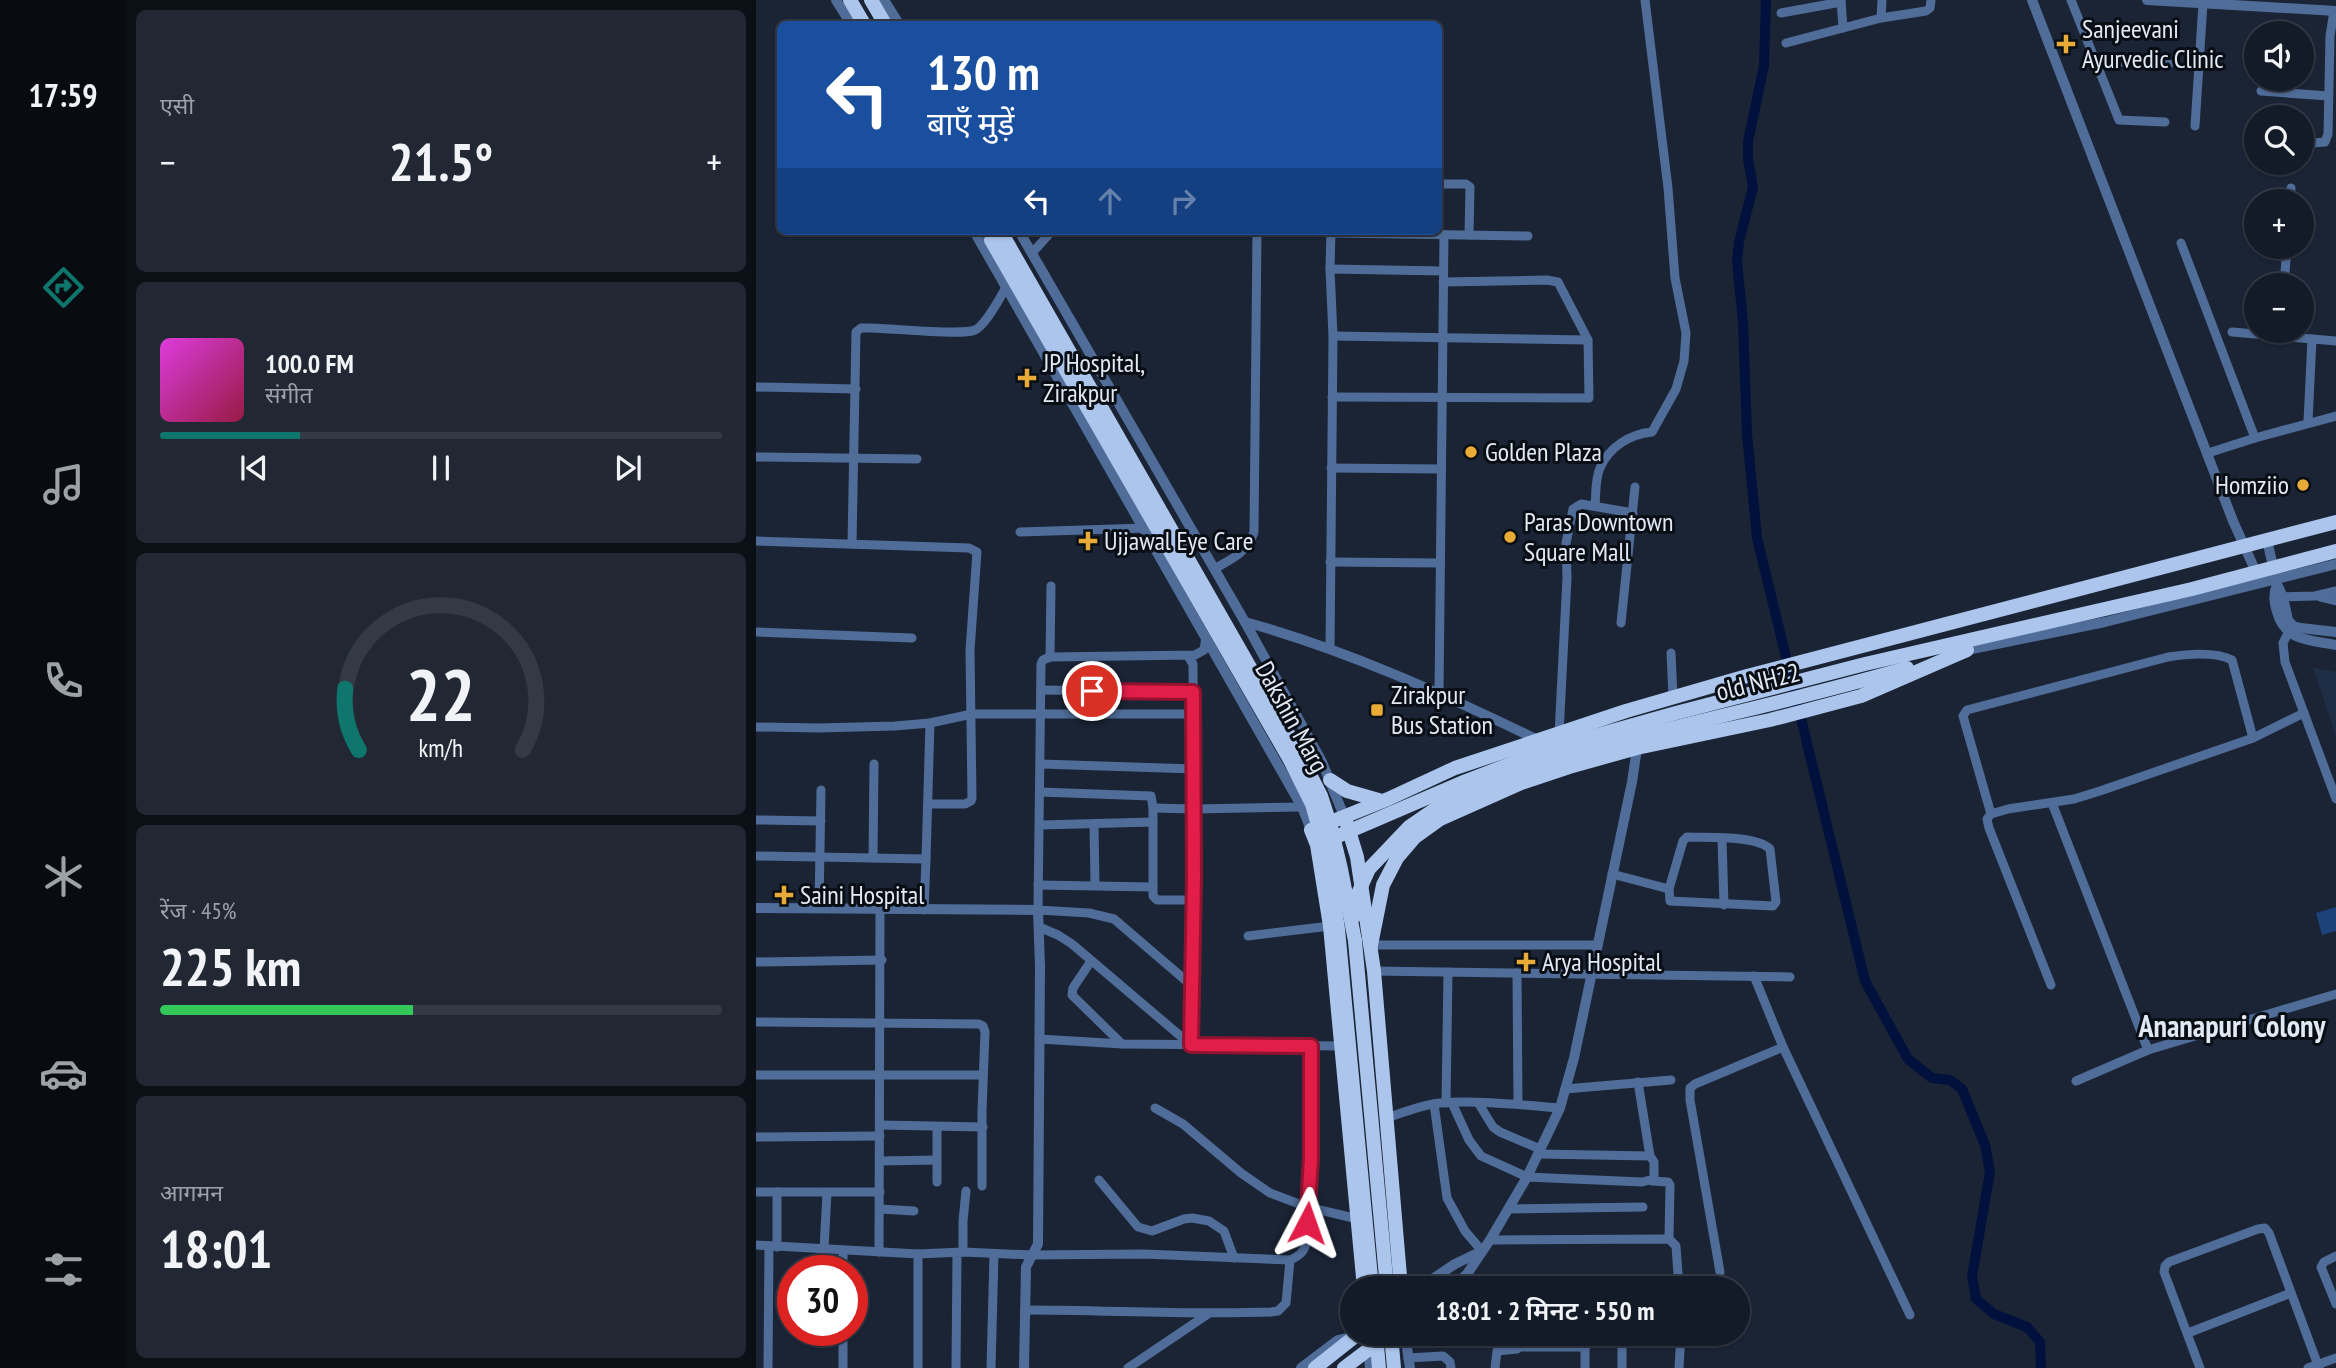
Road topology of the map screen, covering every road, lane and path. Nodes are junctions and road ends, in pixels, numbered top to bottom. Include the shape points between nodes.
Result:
1 (836, 0) edge
2 (850, 0) edge
3 (871, 0) edge
4 (884, 0) edge
5 (1645, 0) edge
6 (1882, 0) edge
7 (1931, 0) edge
8 (2032, 0) edge
9 (2071, 0) edge
10 (2147, 0) edge
11 (1841, 1) edge
12 (2196, 2) edge
13 (2244, 3) edge
14 (2330, 8) edge
15 (1781, 13) dead end
16 (1881, 18) junction
17 (849, 21) edge
18 (862, 21) edge
19 (883, 21) edge
20 (897, 21) edge
21 (1843, 28) junction
22 (1786, 43) dead end
23 (2095, 61) junction
24 (2169, 64) dead end
25 (2261, 91) dead end
26 (2328, 96) junction
27 (2165, 122) dead end
28 (2195, 126) dead end
29 (2314, 143) edge
30 (1442, 184) edge
31 (1444, 234) joint
32 (1469, 234) junction
33 (976, 235) edge
34 (995, 235) edge
35 (995, 235) edge
36 (1021, 235) edge
37 (1048, 235) edge
38 (1257, 235) edge
39 (1331, 235) edge
40 (1528, 236) dead end
41 (2181, 243) dead end
42 (1032, 253) junction
43 (1330, 268) junction
44 (1443, 271) junction
45 (1443, 282) junction
46 (1007, 286) junction
47 (2232, 332) dead end
48 (2244, 332) edge
49 (1333, 336) junction
50 (1443, 337) junction
51 (2314, 339) edge
52 (1588, 340) junction
53 (2336, 341) edge
54 (2312, 343) edge
55 (1092, 357) junction
56 (1060, 378) junction
57 (756, 387) edge
58 (856, 389) junction
59 (1332, 397) junction
60 (1442, 398) junction
61 (2336, 416) edge
62 (2308, 422) junction
63 (2255, 438) junction
64 (2208, 453) junction
65 (756, 457) edge
66 (854, 460) junction
67 (917, 460) dead end
68 (1331, 468) junction
69 (1441, 469) junction
70 (1635, 487) dead end
71 (1595, 506) junction
72 (1633, 513) junction
73 (2336, 522) edge
74 (1145, 528) junction
75 (1020, 532) dead end
76 (2267, 540) junction
77 (756, 541) edge
78 (852, 544) junction
79 (2244, 546) junction
80 (2336, 551) edge
81 (1331, 562) junction
82 (1440, 563) junction
83 (2336, 564) edge
84 (1214, 569) junction
85 (2256, 572) junction
86 (2275, 577) junction
87 (1051, 586) dead end
88 (2336, 591) edge
89 (2315, 596) junction
90 (2278, 597) junction
91 (2336, 601) edge
92 (1245, 622) junction
93 (1621, 623) dead end
94 (756, 632) edge
95 (2336, 632) edge
96 (2288, 633) junction
97 (1206, 635) junction
98 (912, 638) dead end
99 (1977, 638) junction
100 (2336, 645) edge
101 (1330, 649) junction
102 (1968, 650) junction
103 (1671, 653) dead end
104 (1188, 656) junction
105 (1050, 657) junction
106 (1041, 690) junction
107 (1855, 690) junction
108 (1193, 692) junction
109 (1439, 694) junction
110 (1674, 697) junction
111 (1768, 697) junction
112 (2304, 713) junction
113 (972, 714) junction
114 (1041, 714) junction
115 (1194, 714) junction
116 (929, 723) junction
117 (756, 727) edge
118 (1559, 734) junction
119 (2253, 738) junction
120 (1538, 740) junction
121 (1637, 748) junction
122 (874, 764) dead end
123 (1041, 764) junction
124 (1194, 769) junction
125 (1330, 780) junction
126 (821, 790) dead end
127 (1040, 792) junction
128 (2336, 799) edge
129 (1382, 801) junction
130 (2052, 803) junction
131 (928, 804) junction
132 (1302, 807) junction
133 (1153, 808) junction
134 (1194, 809) junction
135 (1991, 814) junction
136 (756, 820) edge
137 (821, 821) junction
138 (1153, 822) junction
139 (1347, 823) junction
140 (1094, 824) junction
141 (1040, 825) junction
142 (1311, 830) junction
143 (1722, 839) junction
144 (1317, 845) junction
145 (756, 856) edge
146 (819, 857) junction
147 (873, 858) junction
148 (926, 859) junction
149 (1612, 874) junction
150 (1038, 885) junction
151 (1096, 885) junction
152 (1153, 887) junction
153 (1669, 889) junction
154 (1194, 900) junction
155 (1724, 905) junction
156 (819, 907) junction
157 (756, 908) edge
158 (880, 908) junction
159 (924, 910) junction
160 (1038, 910) junction
161 (1330, 926) junction
162 (1039, 927) junction
163 (1248, 936) dead end
164 (1354, 941) junction
165 (1371, 945) junction
166 (1597, 945) junction
167 (881, 960) junction
168 (756, 961) edge
169 (1091, 961) junction
170 (1374, 971) junction
171 (1448, 972) junction
172 (1517, 973) junction
173 (1591, 974) junction
174 (1754, 976) junction
175 (1790, 977) dead end
176 (1191, 985) junction
177 (2051, 985) dead end
178 (2336, 994) edge
179 (756, 1022) edge
180 (879, 1024) junction
181 (1040, 1039) junction
182 (1122, 1044) junction
183 (1191, 1045) junction
184 (1311, 1046) junction
185 (1342, 1046) junction
186 (1783, 1047) junction
187 (2148, 1050) junction
188 (756, 1075) edge
189 (983, 1075) junction
190 (881, 1076) junction
191 (1671, 1080) dead end
192 (2076, 1081) dead end
193 (1638, 1082) junction
194 (1565, 1090) junction
195 (1449, 1103) junction
196 (1434, 1104) junction
197 (1479, 1104) junction
198 (1518, 1104) junction
199 (1155, 1108) dead end
200 (1560, 1108) junction
201 (1387, 1118) junction
202 (880, 1125) junction
203 (937, 1127) junction
204 (982, 1127) junction
205 (880, 1136) junction
206 (756, 1137) edge
207 (1539, 1152) junction
208 (1650, 1156) junction
209 (937, 1160) junction
210 (880, 1161) junction
211 (1527, 1177) junction
212 (1099, 1180) dead end
213 (1651, 1181) junction
214 (937, 1182) dead end
215 (982, 1186) dead end
216 (966, 1191) dead end
217 (756, 1192) edge
218 (778, 1192) junction
219 (880, 1192) junction
220 (827, 1193) junction
221 (1307, 1207) junction
222 (1643, 1207) dead end
223 (880, 1209) junction
224 (1508, 1209) junction
225 (914, 1211) dead end
226 (1357, 1219) junction
227 (1669, 1239) junction
228 (1490, 1240) junction
229 (756, 1245) edge
230 (773, 1246) junction
231 (824, 1249) junction
232 (843, 1250) junction
233 (1482, 1251) junction
234 (879, 1252) junction
235 (960, 1252) junction
236 (918, 1254) junction
237 (994, 1254) junction
238 (843, 1255) edge
239 (1032, 1255) junction
240 (2336, 1256) edge
241 (1234, 1258) junction
242 (1290, 1260) junction
243 (1720, 1272) dead end
244 (1363, 1276) edge
245 (1371, 1276) edge
246 (1386, 1276) edge
247 (1400, 1276) edge
248 (1437, 1276) edge
249 (1465, 1276) edge
250 (1678, 1276) edge
251 (2291, 1293) junction
252 (2336, 1304) edge
253 (1025, 1310) junction
254 (1209, 1313) junction
255 (1910, 1315) dead end
256 (2188, 1333) junction
257 (1340, 1339) edge
258 (843, 1346) edge
259 (1344, 1346) edge
260 (1366, 1346) edge
261 (1372, 1346) edge
262 (1377, 1346) edge
263 (1391, 1346) edge
264 (1622, 1346) edge
265 (1680, 1346) edge
266 (1518, 1347) joint
267 (1586, 1347) joint
268 (1368, 1349) junction
269 (2336, 1358) edge
270 (756, 1362) edge
271 (1409, 1363) edge
272 (768, 1365) edge
273 (1345, 1367) edge
274 (2315, 1367) edge
275 (843, 1368) edge
276 (918, 1368) edge
277 (956, 1368) edge
278 (991, 1368) edge
279 (1024, 1368) edge
280 (1128, 1368) edge
281 (1301, 1368) edge
282 (1315, 1368) edge
283 (1370, 1368) edge
284 (1380, 1368) edge
285 (1394, 1368) edge
286 (1451, 1368) edge
287 (1495, 1368) edge
288 (1585, 1368) edge
289 (1622, 1368) edge
290 (1679, 1368) edge
291 (2200, 1368) edge

1 - 17 street
2 - 18 highway
3 - 19 highway
4 - 20 street
5 - 71 street via 1675,278 1686,333 1684,360 1676,389 1652,432 1631,435 1599,469
6 - 16 street
7 - 16 street via 1926,11
8 - 64 street
9 - 23 street
10 - 12 street
11 - 15 street
11 - 21 street
12 - 13 street
12 - 28 street
13 - 14 street
14 - 26 street
16 - 21 street
21 - 22 street
23 - 24 street
23 - 27 street via 2119,120
25 - 26 street
26 - 29 street via 2328,134 2325,142
30 - 32 street via 1470,187
31 - 32 street
31 - 44 street
32 - 40 street
33 - 46 street, Dakshin Marg
34 - 164 highway, Dakshin Marg, bridge via 1321,796
35 - 245 highway, Dakshin Marg, bridge via 1312,804 1326,853 1338,929
36 - 42 street, Dakshin Marg
37 - 42 street
38 - 84 street via 1254,532 1243,552
39 - 43 street
41 - 63 street
42 - 55 street, Dakshin Marg
43 - 44 street
43 - 49 street
44 - 45 street
45 - 50 street
45 - 52 street via 1558,282
46 - 56 street, Dakshin Marg
46 - 58 street via 974,330 861,328 856,332
47 - 48 street
49 - 50 street
49 - 59 street
50 - 52 street
50 - 60 street
51 - 53 street
52 - 60 street via 1589,398
54 - 62 street
55 - 56 street
55 - 84 street, Dakshin Marg
56 - 74 street, Dakshin Marg
57 - 58 street
58 - 66 street
59 - 60 street
59 - 68 street
60 - 69 street
61 - 62 street
62 - 63 street
63 - 64 street
64 - 79 street
65 - 66 street
66 - 67 street
66 - 78 street
68 - 69 street
68 - 81 street
69 - 82 street
70 - 72 street
71 - 72 street
71 - 118 street via 1581,504 1573,509 1566,542
72 - 93 street
73 - 76 highway
74 - 75 street
74 - 97 street, Dakshin Marg
76 - 79 highway
76 - 86 street
77 - 78 street
78 - 113 street via 977,552 970,650
79 - 85 street
79 - 110 highway
80 - 86 highway
81 - 82 street
81 - 101 street
82 - 109 street
83 - 86 street
84 - 92 street, Dakshin Marg
85 - 86 highway
85 - 99 highway
86 - 90 street
86 - 102 street via 2105,622
87 - 105 street
88 - 89 street
89 - 90 street
89 - 91 street
90 - 95 street via 2294,626
90 - 96 street via 2280,622
92 - 101 street
92 - 125 street, Dakshin Marg
94 - 98 street
96 - 100 street
96 - 112 street via 2283,653
97 - 104 street via 1205,650
97 - 132 street, Dakshin Marg
99 - 102 highway
99 - 111 highway via 1849,668
101 - 109 street
102 - 107 highway
103 - 110 street
104 - 105 street
104 - 108 street via 1193,664
105 - 106 street via 1041,662
106 - 108 street
106 - 114 street
107 - 111 highway, old NH22
107 - 121 highway via 1770,720
108 - 115 street
109 - 120 street
110 - 118 highway
111 - 139 highway via 1555,747
111 - 164 highway, old NH22, bridge via 1544,764 1441,805 1409,827 1369,869 1356,898
112 - 119 street
112 - 128 street
113 - 114 street
113 - 116 street
113 - 131 street via 971,801
114 - 115 street
114 - 123 street
115 - 124 street
116 - 117 street
116 - 131 street
118 - 120 highway
119 - 130 street
119 - 135 street via 2232,660 2222,656 2168,657 1967,710 1963,716
120 - 129 highway via 1455,768
121 - 149 street
121 - 165 highway via 1521,783 1423,831 1397,858 1383,885
122 - 147 street
123 - 124 street
123 - 127 street
124 - 134 street
125 - 129 highway via 1347,791
125 - 139 street, Dakshin Marg
126 - 137 street
127 - 133 street via 1147,795
127 - 141 street
129 - 139 highway
130 - 135 street
130 - 187 street
131 - 148 street
132 - 134 street
132 - 142 street, Dakshin Marg
133 - 134 street
133 - 138 street
134 - 154 street
135 - 177 street via 1989,828
136 - 137 street
137 - 146 street
138 - 140 street
138 - 152 street
139 - 142 highway
139 - 144 highway
139 - 165 highway, Dakshin Marg
140 - 141 street
140 - 151 street
141 - 150 street
142 - 144 highway
143 - 153 street via 1683,841
143 - 155 street
143 - 155 street via 1748,840 1770,849 1776,902 1764,907
144 - 161 highway
145 - 146 street
146 - 147 street
146 - 156 street
147 - 148 street
148 - 159 street
149 - 153 street
149 - 166 street
150 - 151 street
150 - 160 street
151 - 152 street
152 - 154 street via 1157,900
153 - 155 street via 1670,901
154 - 176 street
156 - 157 street
156 - 158 street
158 - 159 street
158 - 167 street
159 - 160 street
160 - 162 street
160 - 176 street via 1114,919
161 - 163 street
161 - 185 highway
162 - 169 street via 1066,940
162 - 181 street
164 - 246 highway
165 - 166 street
165 - 170 highway, Dakshin Marg
166 - 173 street
167 - 168 street
167 - 180 street
169 - 182 street via 1072,995
169 - 183 street
170 - 171 street
170 - 201 highway, Dakshin Marg
171 - 172 street
171 - 195 street
172 - 173 street
172 - 198 street
173 - 174 street
173 - 194 street
174 - 175 street
174 - 186 street
176 - 183 street
178 - 187 street
179 - 180 street
180 - 189 street via 979,1024 985,1032
180 - 190 street
181 - 182 street
181 - 239 street via 1038,1244
182 - 183 street
183 - 184 street
184 - 185 street
184 - 221 street
185 - 226 highway
186 - 243 street via 1690,1088
186 - 255 street
187 - 192 street
188 - 190 street
189 - 190 street
189 - 204 street
190 - 202 street
191 - 193 street
193 - 194 street
193 - 208 street
194 - 200 street
195 - 196 street
195 - 197 street
195 - 211 street via 1481,1156
196 - 201 street
196 - 233 street via 1447,1198
197 - 198 street
197 - 207 street via 1493,1127
198 - 200 street
199 - 221 street via 1183,1124 1261,1188
200 - 207 street
201 - 247 highway, Dakshin Marg
202 - 203 street
202 - 205 street
203 - 204 street
203 - 209 street
204 - 215 street
205 - 206 street
205 - 210 street
207 - 208 street
207 - 211 street
208 - 213 street via 1654,1162
209 - 210 street
209 - 214 street
210 - 219 street
211 - 213 street
211 - 224 street
212 - 241 street via 1138,1227 1152,1231 1184,1219 1209,1221 1224,1231
213 - 227 street via 1670,1185
216 - 235 street
217 - 218 street
218 - 220 street
218 - 230 street
219 - 220 street
219 - 223 street
220 - 231 street
221 - 226 street
221 - 242 street via 1306,1248
222 - 224 street
223 - 225 street
223 - 234 street
224 - 228 street
226 - 244 highway
227 - 228 street
227 - 250 street via 1676,1246
228 - 233 street
229 - 230 street
230 - 231 street
230 - 272 street
231 - 232 street
232 - 234 street
232 - 238 street
233 - 248 street
233 - 249 street
234 - 236 street
235 - 236 street
235 - 237 street
235 - 277 street
236 - 276 street
237 - 239 street
237 - 278 street
239 - 241 street
239 - 253 street via 1026,1268
240 - 252 street via 2321,1267
241 - 242 street
242 - 254 street via 1286,1303 1278,1311
251 - 256 street
251 - 256 street via 2265,1228 2169,1262 2164,1272
251 - 274 street
253 - 254 street
253 - 279 street
254 - 280 street
256 - 291 street
257 - 281 street
258 - 275 street
259 - 282 highway
260 - 268 highway
261 - 268 highway
262 - 284 highway, bridge
263 - 285 highway
264 - 289 street
265 - 290 street
266 - 267 street
266 - 287 street via 1497,1351
267 - 288 street
268 - 273 highway
268 - 283 street
269 - 274 street
270 - 272 street
271 - 286 street via 1443,1356

